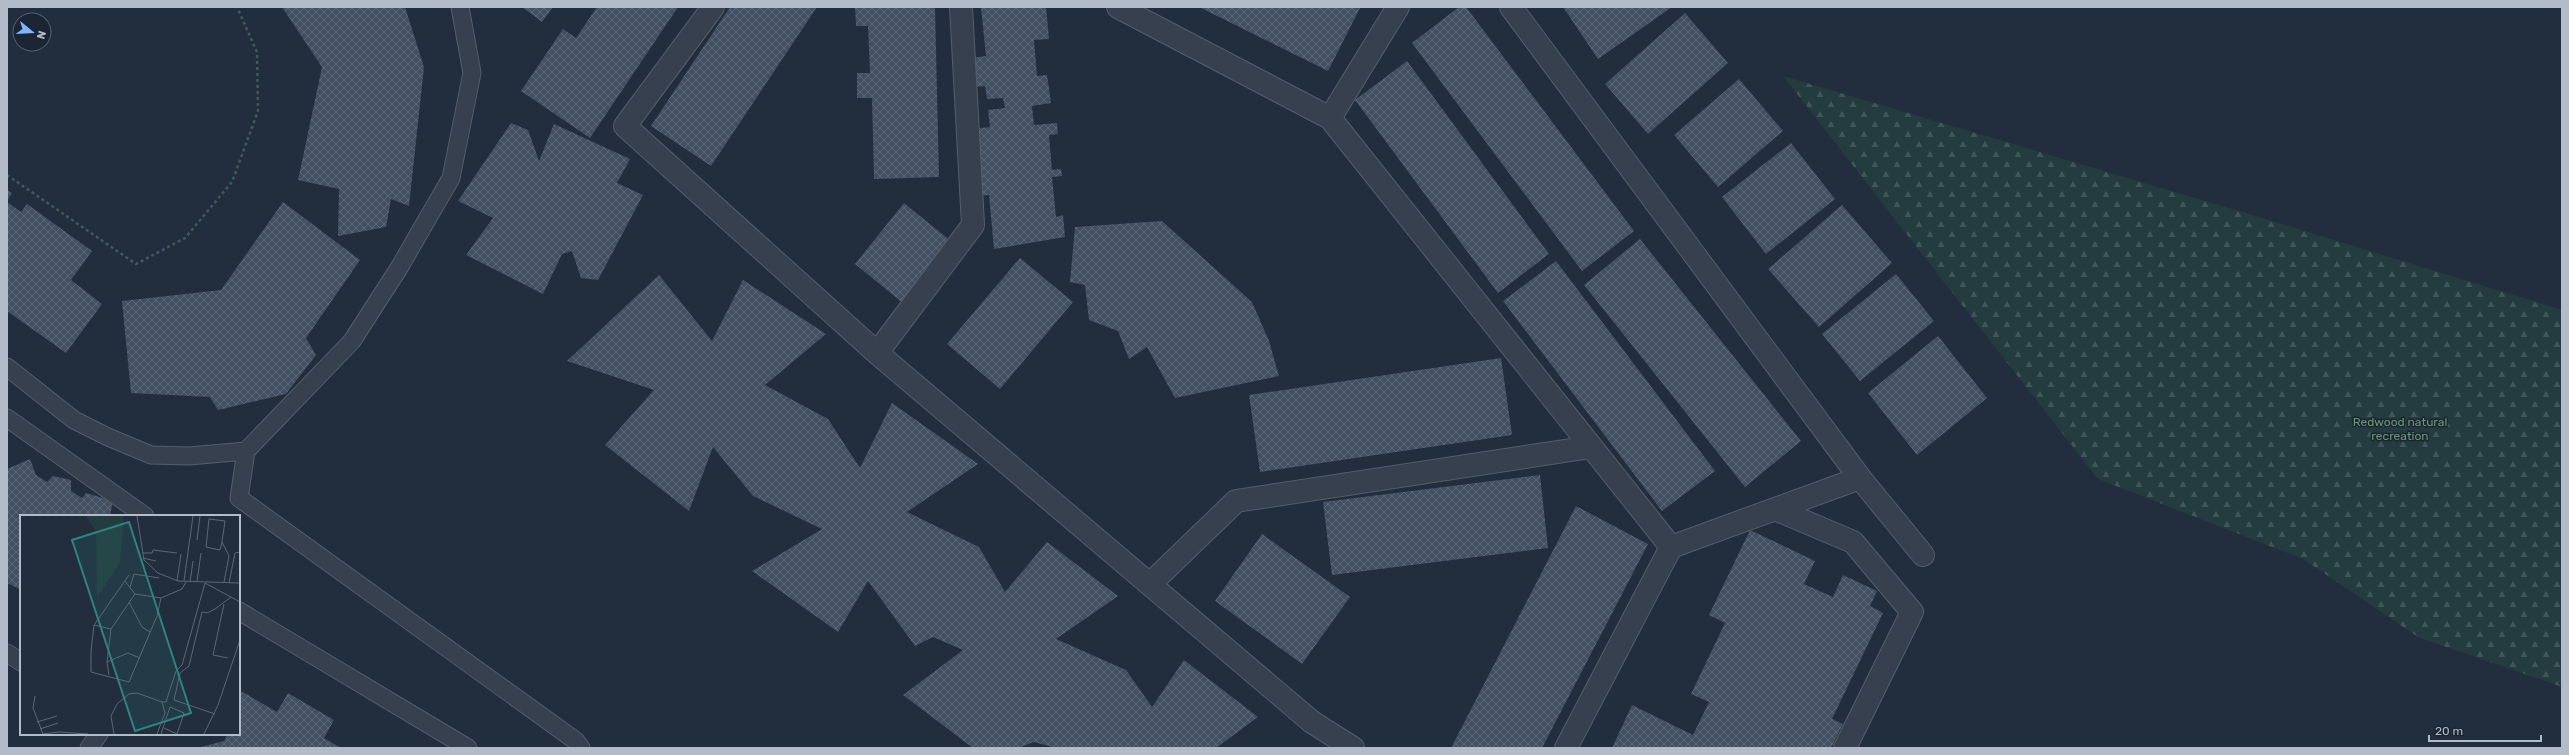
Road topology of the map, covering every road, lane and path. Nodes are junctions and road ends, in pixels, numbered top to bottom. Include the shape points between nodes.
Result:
1 (237, 7) edge
2 (460, 7) edge
3 (712, 7) edge
4 (961, 7) edge
5 (1118, 7) edge
6 (1398, 7) edge
7 (1511, 7) edge
8 (1330, 118) junction
9 (7, 175) edge
10 (877, 353) junction
11 (7, 367) edge
12 (7, 418) edge
13 (1591, 447) junction
14 (246, 451) junction
15 (1860, 478) junction
16 (1775, 509) junction
17 (144, 515) edge
18 (1671, 547) junction
19 (1923, 555) dead end
20 (1150, 584) junction
21 (240, 612) edge
22 (7, 653) edge
23 (20, 661) edge
24 (98, 735) edge
25 (89, 748) edge
26 (468, 748) edge
27 (581, 748) edge
28 (1353, 748) edge
29 (1566, 748) edge
30 (1845, 748) edge

1 - 9 path via 257,52 258,111 232,182 185,238 136,264
2 - 14 lane via 472,73 451,178 399,268 352,341
3 - 10 street via 625,126
4 - 10 street via 973,225
5 - 8 street
6 - 8 street
7 - 15 street
8 - 13 street
10 - 20 street
11 - 14 lane via 74,420 108,438 151,455 189,456
12 - 17 lane
13 - 18 street
13 - 20 street via 1236,500
14 - 27 lane via 239,498
15 - 16 street
15 - 19 street
16 - 18 street
16 - 30 street via 1853,542 1912,612
18 - 29 street
20 - 28 street via 1312,722
21 - 26 lane
22 - 23 lane
24 - 25 lane

